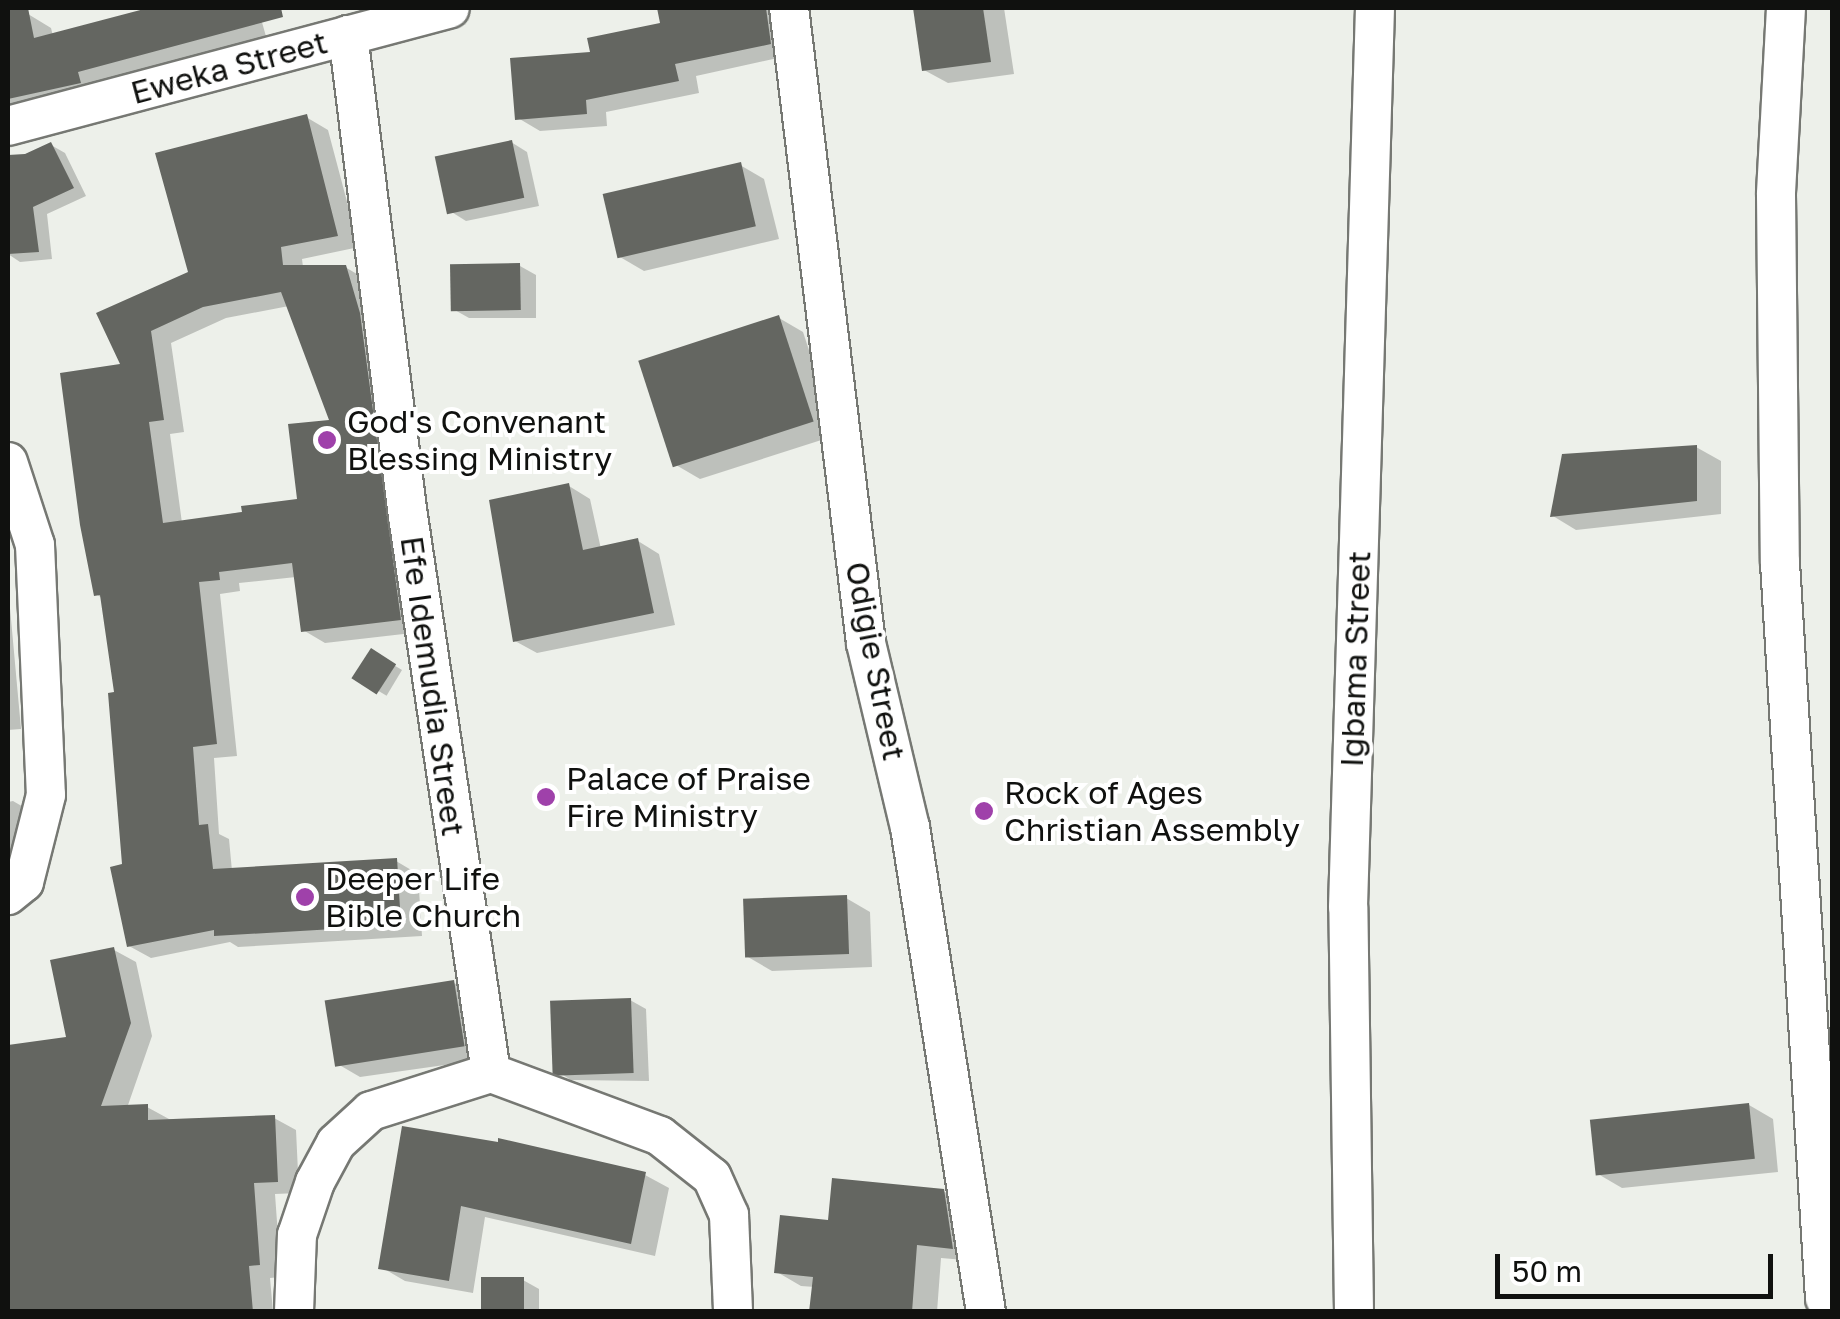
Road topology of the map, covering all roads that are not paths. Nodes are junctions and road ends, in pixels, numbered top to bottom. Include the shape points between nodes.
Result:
1 (450, 8) edge
2 (789, 8) edge
3 (1375, 8) edge
4 (1786, 8) edge
5 (405, 14) edge
6 (348, 36) junction
7 (8, 126) edge
8 (8, 462) edge
9 (8, 895) edge
10 (491, 1073) junction
11 (1822, 1302) edge
12 (294, 1312) edge
13 (732, 1312) edge
14 (986, 1312) edge
15 (1354, 1312) edge

1 - 5 street, Eweka Street
2 - 14 street, Odigie Street via 866,643 910,827
3 - 15 street, Igbama Street via 1348,908
4 - 11 street via 1776,195 1780,564
5 - 6 street, Eweka Street
6 - 7 street, Eweka Street
6 - 10 street, Efe Idemudia Street via 408,516
8 - 9 street via 35,545 46,795 24,882
10 - 12 street via 371,1111 336,1143 296,1235
10 - 13 street via 660,1136 712,1177 729,1215

